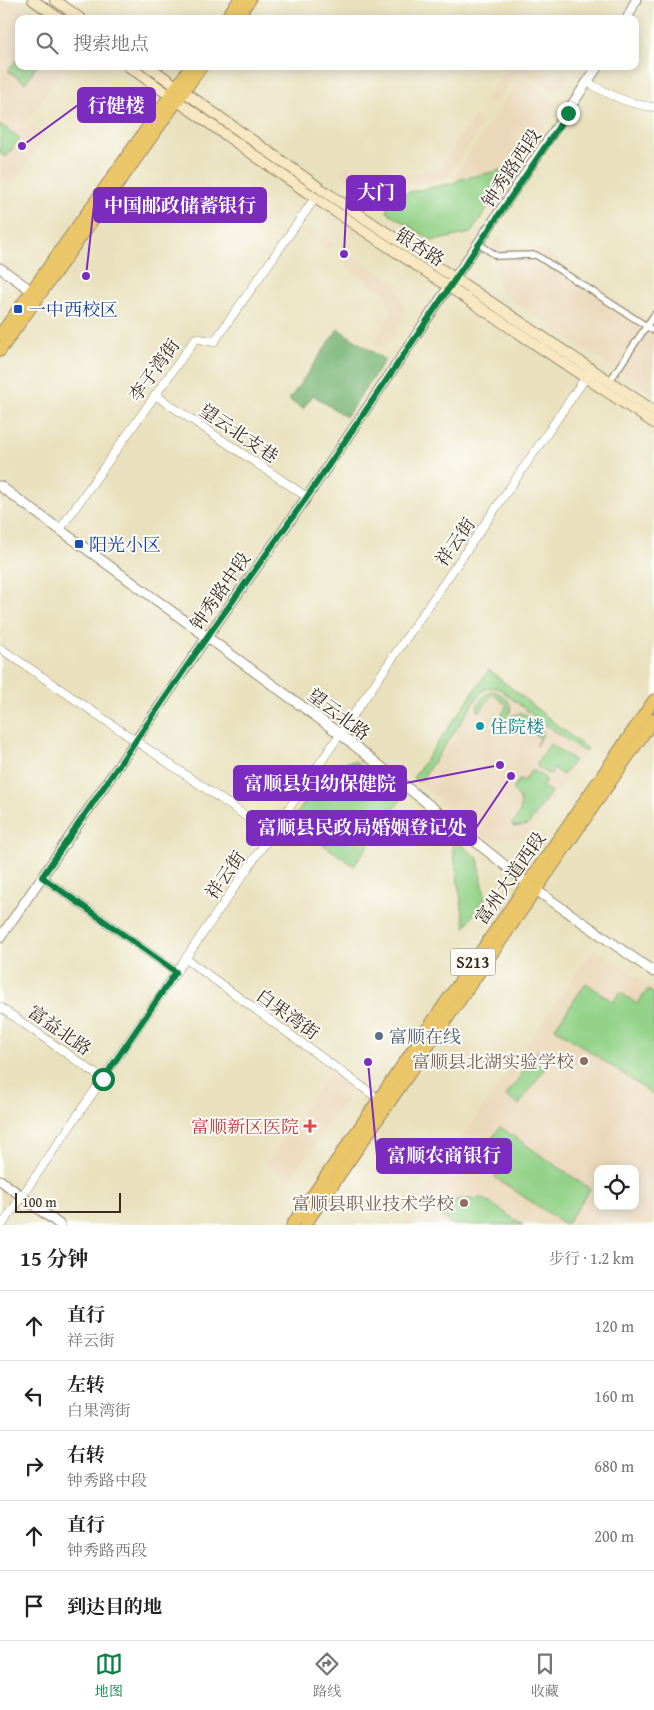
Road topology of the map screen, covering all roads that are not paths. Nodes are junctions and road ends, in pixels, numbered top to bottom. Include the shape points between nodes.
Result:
1 (33, 0) edge
2 (55, 0) edge
3 (238, 0) edge
4 (250, 0) edge
5 (636, 0) edge
6 (54, 15) edge
7 (76, 15) edge
8 (228, 15) edge
9 (239, 15) edge
10 (629, 15) edge
11 (135, 70) edge
12 (152, 70) edge
13 (189, 70) edge
14 (198, 70) edge
15 (596, 70) edge
16 (589, 83) junction
17 (177, 94) junction
18 (654, 107) edge
19 (315, 198) junction
20 (479, 244) junction
21 (0, 268) edge
22 (453, 283) junction
23 (32, 291) junction
24 (654, 315) edge
25 (647, 326) junction
26 (654, 331) edge
27 (0, 335) edge
28 (0, 351) edge
29 (588, 374) junction
30 (610, 382) junction
31 (155, 395) junction
32 (654, 411) edge
33 (654, 423) edge
34 (0, 486) edge
35 (307, 497) junction
36 (60, 530) junction
37 (207, 637) junction
38 (0, 648) edge
39 (654, 700) edge
40 (654, 719) edge
41 (340, 734) junction
42 (136, 741) junction
43 (272, 834) junction
44 (42, 877) junction
45 (532, 887) junction
46 (0, 938) edge
47 (186, 959) junction
48 (176, 972) junction
49 (654, 972) edge
50 (0, 1007) edge
51 (103, 1079) junction
52 (372, 1094) dead end
53 (0, 1180) edge
54 (22, 1196) junction
55 (2, 1225) edge
56 (60, 1225) edge
57 (292, 1225) edge
58 (305, 1225) edge

1 - 6 main road
2 - 7 main road
3 - 8 main road
4 - 9 main road
5 - 10 street
11 - 17 main road
12 - 17 main road
13 - 17 main road
14 - 17 main road
15 - 16 street, 钟秀路西段
16 - 18 street via 626,101
16 - 20 street, 钟秀路西段
17 - 19 main road, 银杏路
17 - 22 main road, 银杏路 via 321,189
17 - 23 main road
17 - 28 main road
19 - 22 main road, 银杏路
19 - 31 street, 李子湾街 via 214,342 196,338
20 - 22 street, 钟秀路西段
20 - 25 street via 497,256 536,255
21 - 23 street
22 - 29 main road, 银杏路
22 - 35 street, 钟秀路中段
23 - 27 main road
24 - 25 street
25 - 26 street
25 - 30 street
29 - 30 main road, 银杏路
29 - 33 main road, 银杏路
29 - 41 street, 祥云街
30 - 32 main road, 银杏路
31 - 35 street, 望云北支巷
31 - 36 street, 李子湾街
34 - 36 street, 望云北路
35 - 37 street, 钟秀路中段
36 - 37 street, 望云北路
37 - 41 street, 望云北路
37 - 42 street, 钟秀路中段
38 - 42 street
39 - 45 main road, 富州大道西段 / S213
40 - 45 main road, 富州大道西段 / S213
41 - 43 street, 祥云街
41 - 45 street, 望云北路
42 - 43 street
42 - 44 street, 钟秀路中段
43 - 47 street, 祥云街
44 - 46 street, 钟秀路中段
44 - 48 street
45 - 49 street, 望云北路
45 - 57 main road, 富州大道西段 / S213
45 - 58 main road, 富州大道西段 / S213
47 - 48 street, 祥云街
47 - 52 street, 白果湾街
48 - 51 street, 祥云街
50 - 51 street, 富益北路
51 - 54 street, 祥云街
53 - 54 street
54 - 55 street, 祥云街
54 - 56 street

